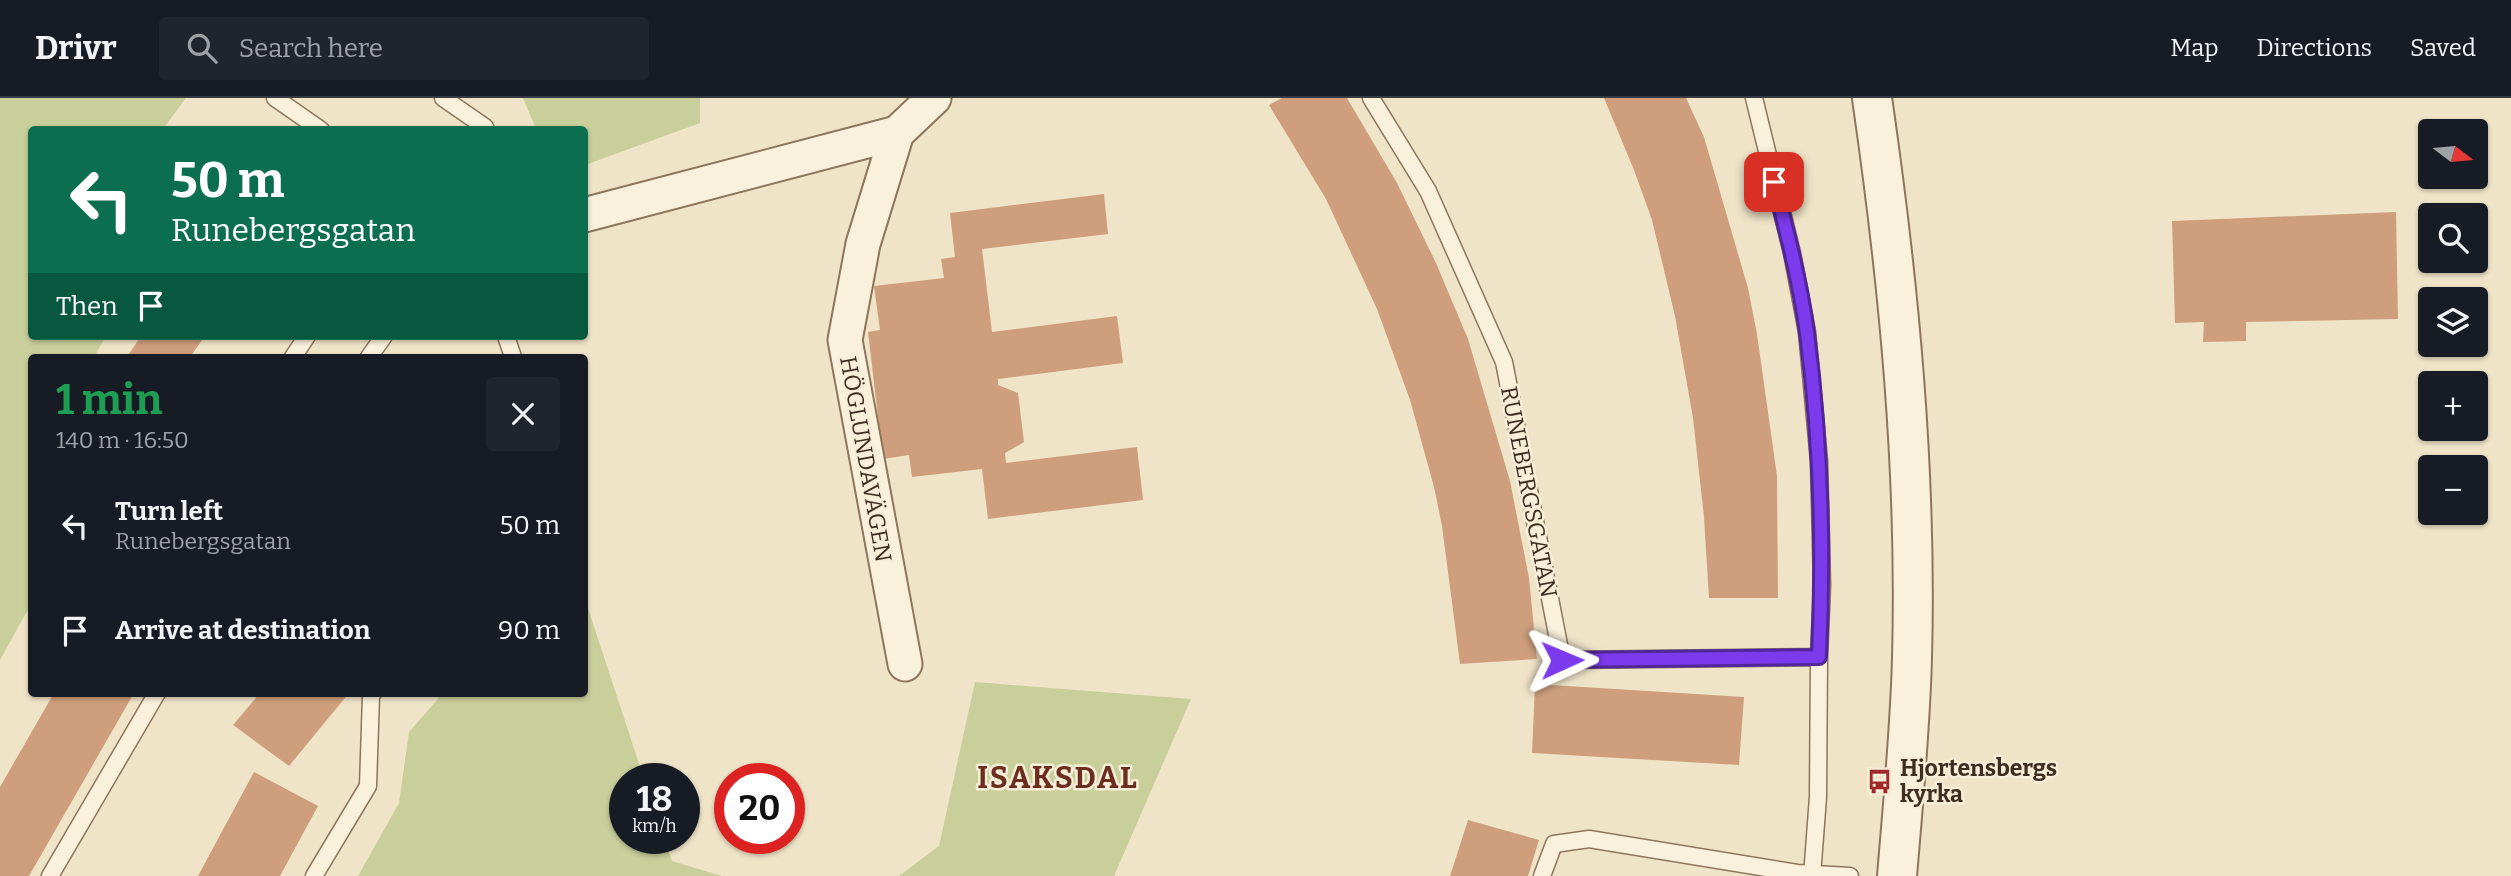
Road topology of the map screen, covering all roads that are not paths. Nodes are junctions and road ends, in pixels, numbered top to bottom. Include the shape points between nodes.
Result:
1 (275, 98) edge
2 (443, 98) edge
3 (934, 98) edge
4 (1371, 98) edge
5 (1754, 98) edge
6 (1872, 98) edge
7 (315, 126) edge
8 (484, 126) edge
9 (897, 134) junction
10 (588, 214) edge
11 (1819, 657) junction
12 (905, 664) dead end
13 (155, 697) edge
14 (371, 697) edge
15 (1812, 875) edge
16 (50, 876) edge
17 (314, 876) edge
18 (1542, 876) edge
19 (1850, 876) edge
20 (1897, 876) edge

1 - 7 lane
2 - 8 lane
3 - 9 street, HÖGLUNDAVÄGEN
4 - 11 lane, RUNEBERGSGATAN via 1428,191 1504,362 1562,660
5 - 11 lane via 1807,332 1819,461
6 - 20 street via 1899,302 1909,438 1912,659
9 - 10 street, HÖGLUNDAVÄGEN
9 - 12 street, HÖGLUNDAVÄGEN via 863,244 845,340
11 - 15 lane
13 - 16 lane
14 - 17 lane via 368,786
15 - 18 lane via 1589,839 1555,844
15 - 19 lane

